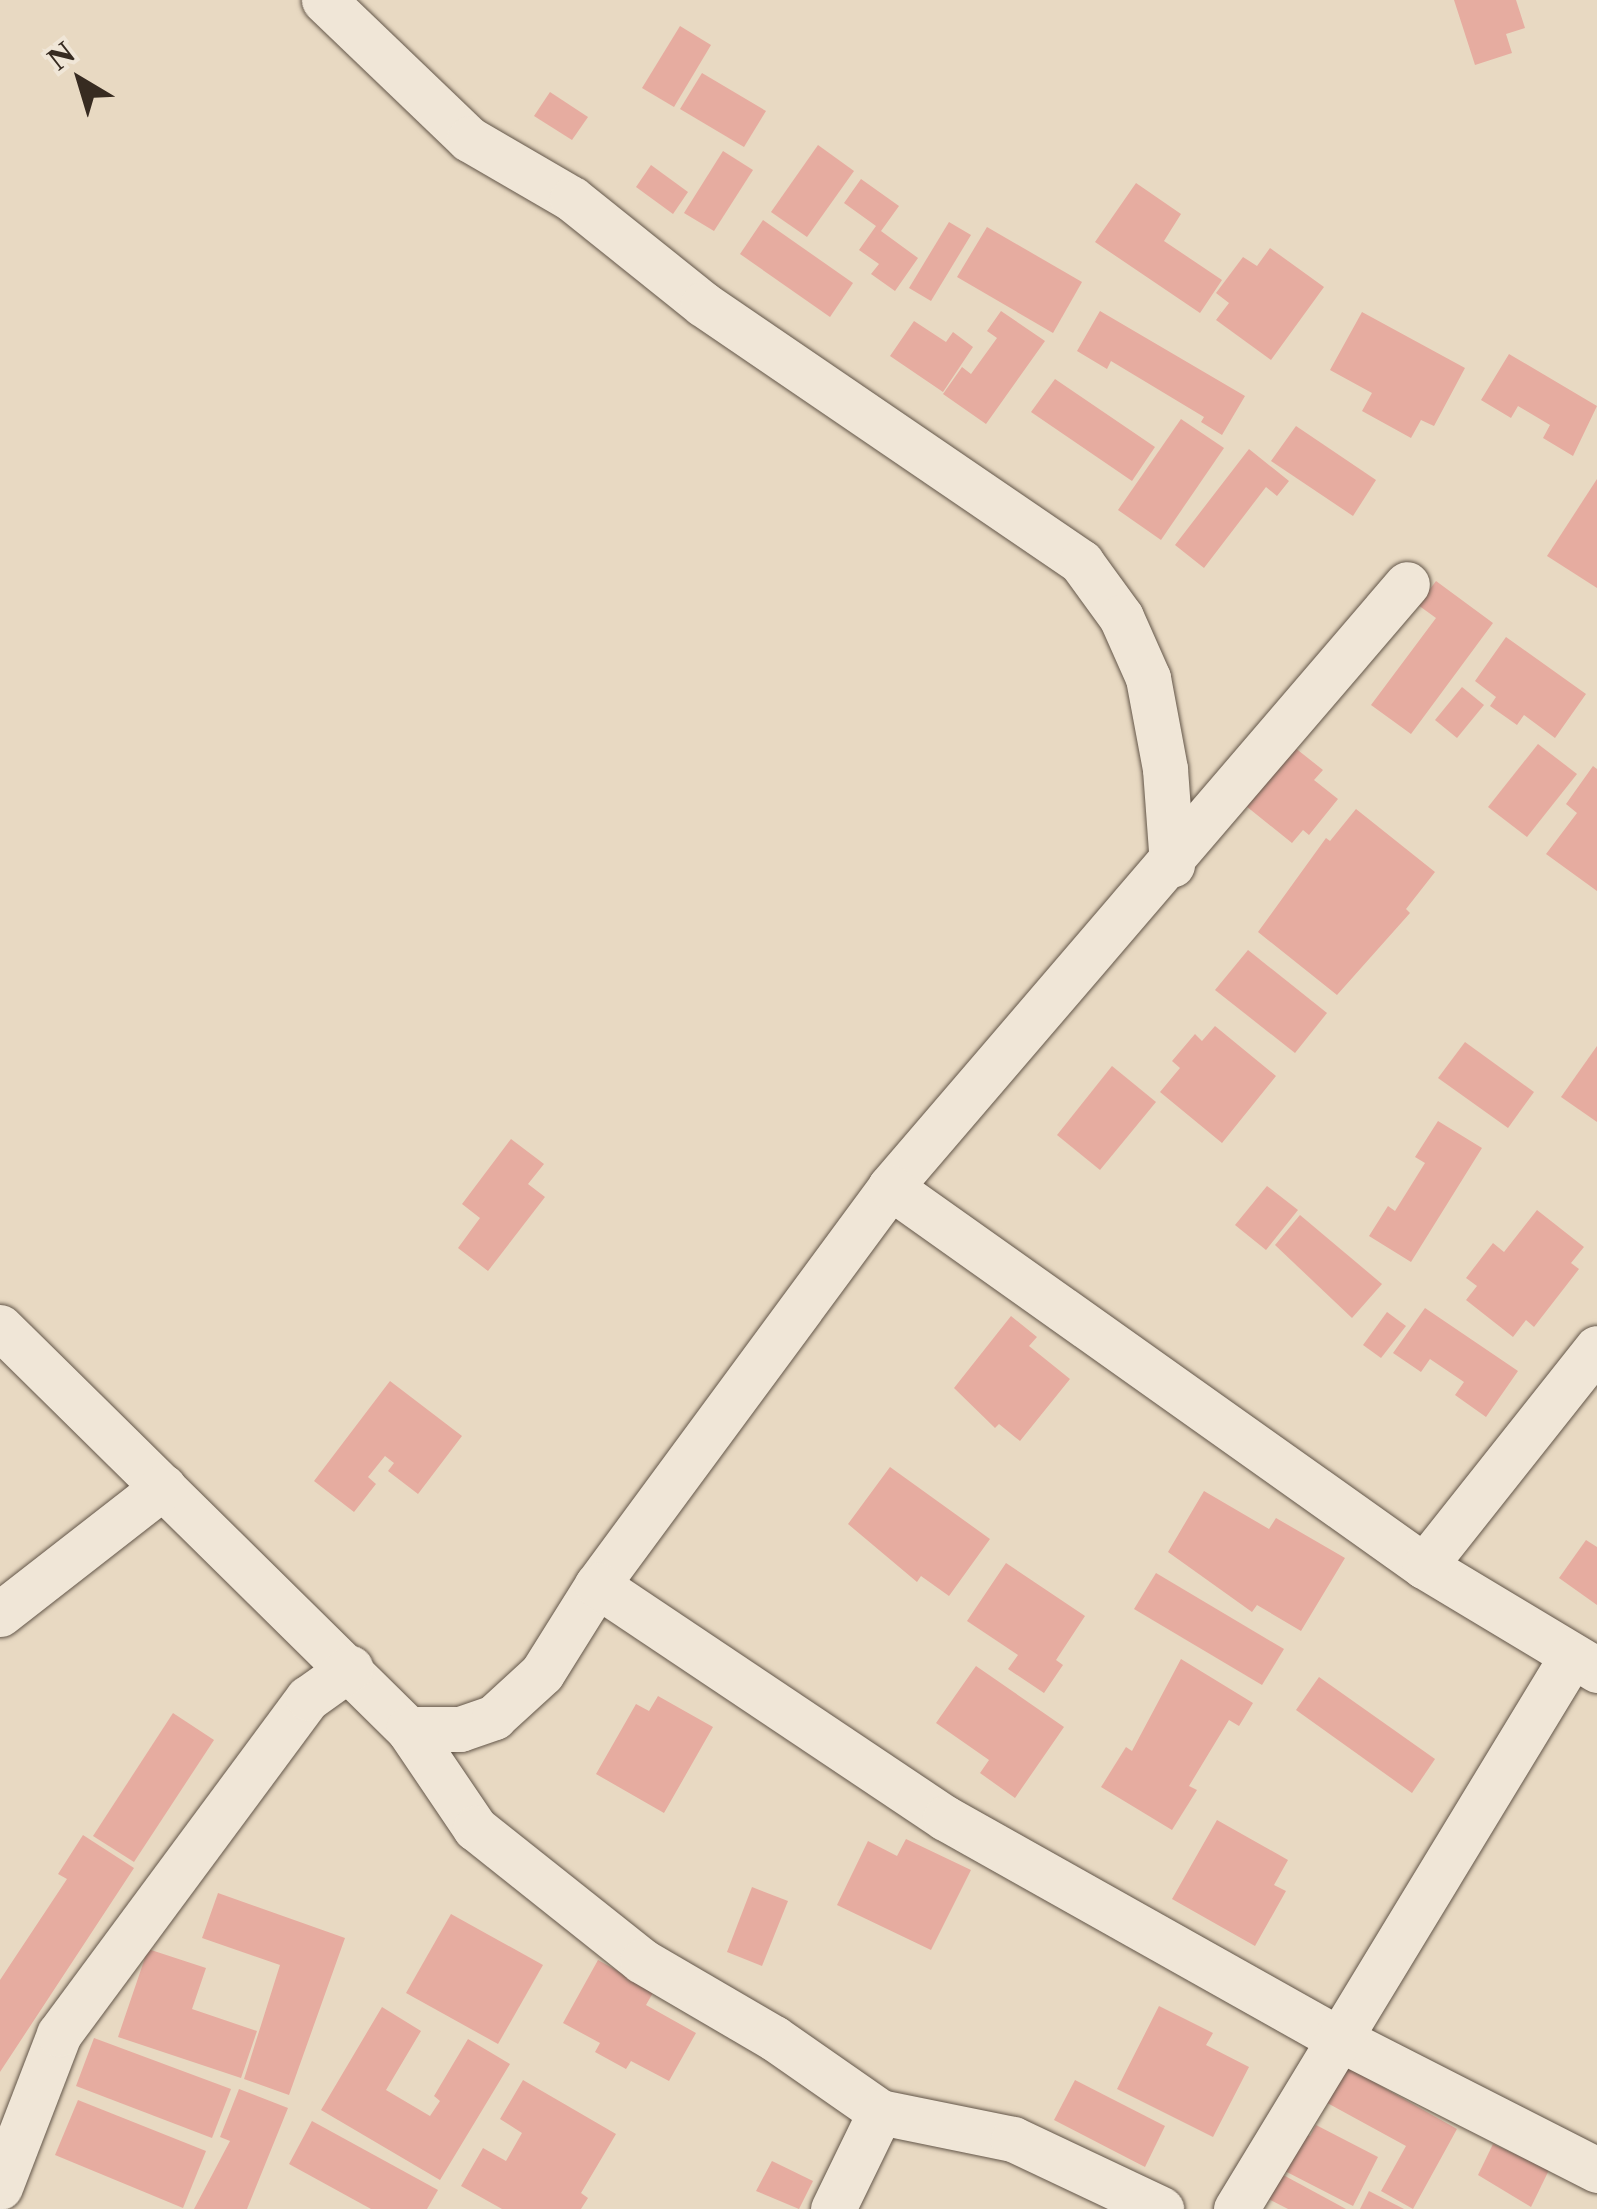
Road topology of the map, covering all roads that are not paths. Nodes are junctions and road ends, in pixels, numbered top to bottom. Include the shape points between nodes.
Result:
1 (324, 0) edge
2 (1407, 584) dead end
3 (1172, 864) junction
4 (890, 1187) junction
5 (0, 1327) edge
6 (1597, 1348) edge
7 (163, 1487) junction
8 (1424, 1566) junction
9 (597, 1585) junction
10 (0, 1614) edge
11 (1584, 1664) edge
12 (350, 1668) junction
13 (408, 1729) junction
14 (1336, 2037) junction
15 (880, 2112) junction
16 (1597, 2170) edge
17 (0, 2188) edge
18 (834, 2209) edge
19 (1162, 2209) edge
20 (1236, 2209) edge

1 - 3 street via 469,139 572,199 703,304 1081,562 1120,617 1148,678 1165,769
2 - 3 street
3 - 4 street
4 - 8 street
4 - 9 street
5 - 7 street
6 - 8 street
7 - 10 street
7 - 12 street
8 - 11 street
9 - 13 street via 542,1673 494,1717 460,1729
9 - 14 street via 945,1818
11 - 14 street
12 - 13 street
12 - 17 street via 308,1698 59,2034
13 - 15 street via 475,1828 552,1895 642,1962 774,2038
14 - 16 street
14 - 20 street
15 - 18 street
15 - 19 street via 1013,2139

